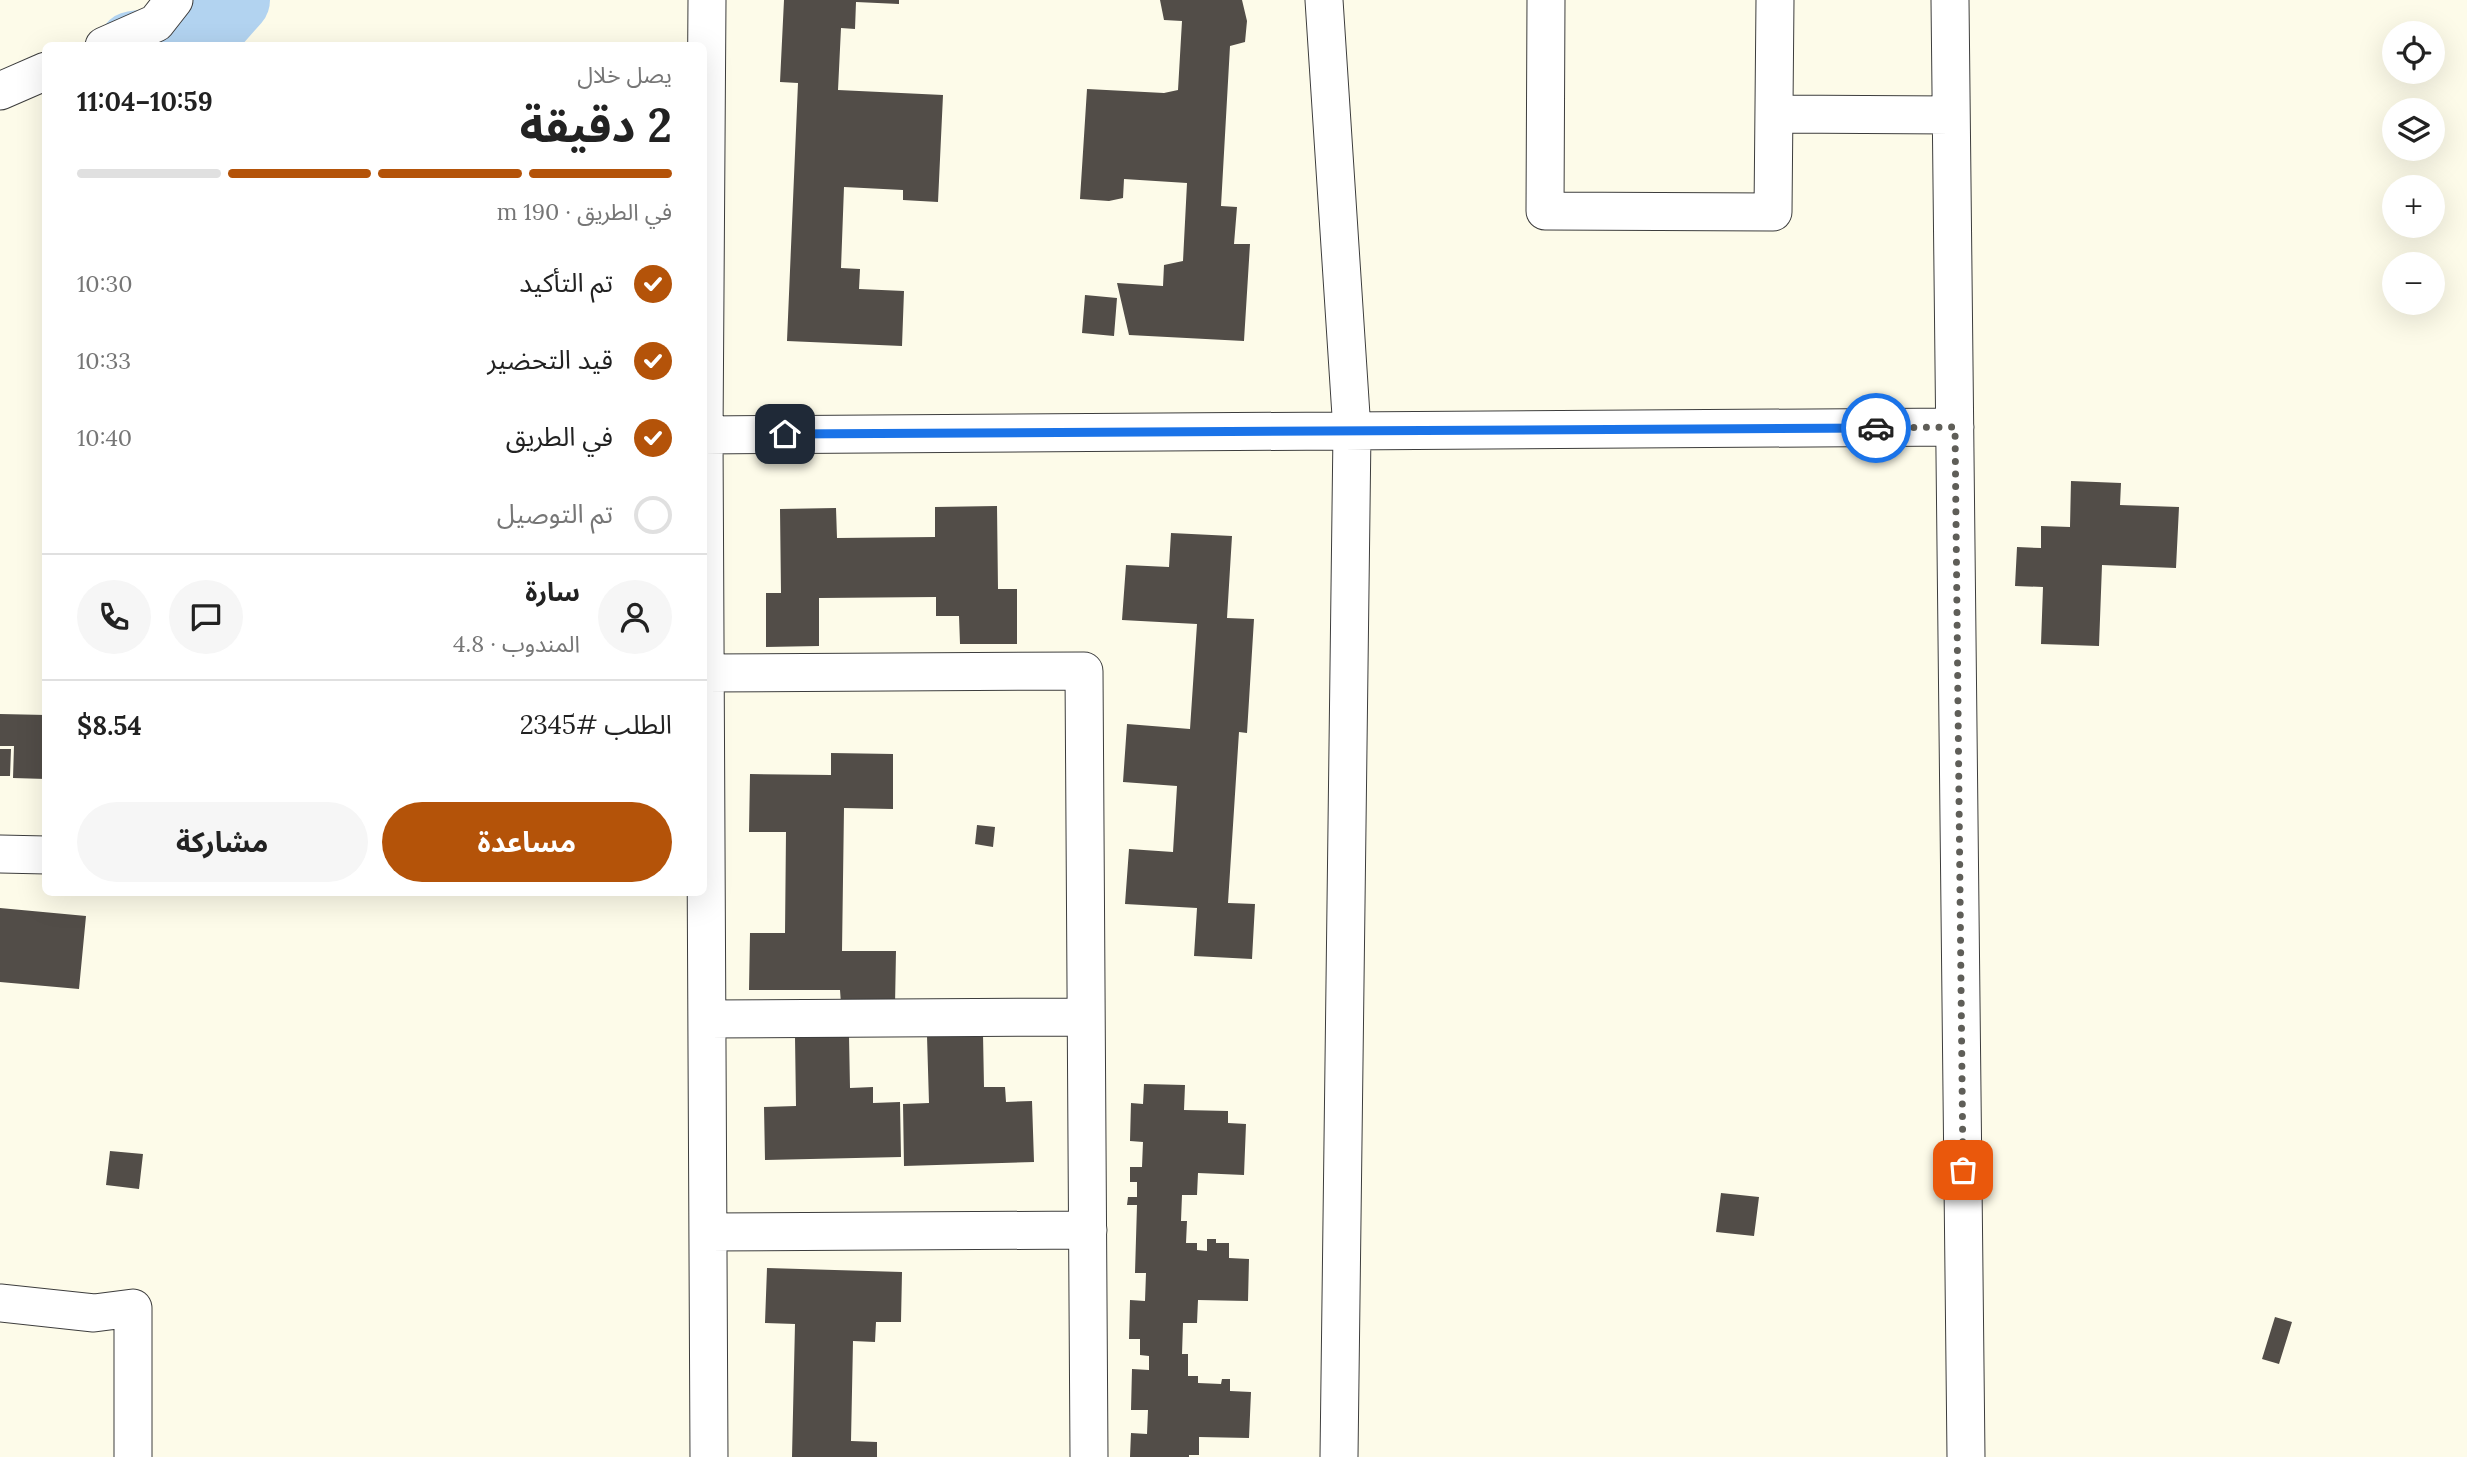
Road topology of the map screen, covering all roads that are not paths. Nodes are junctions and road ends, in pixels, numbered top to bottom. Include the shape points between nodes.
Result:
1 (707, 0) edge
2 (1324, 0) edge
3 (1546, 0) edge
4 (1775, 0) edge
5 (1950, 0) edge
6 (172, 2) edge
7 (113, 42) edge
8 (707, 42) edge
9 (42, 73) edge
10 (0, 91) edge
11 (1774, 114) junction
12 (1951, 115) junction
13 (1955, 427) junction
14 (1352, 431) junction
15 (707, 435) edge
16 (707, 673) edge
17 (0, 854) edge
18 (42, 855) edge
19 (706, 896) edge
20 (1086, 1017) junction
21 (707, 1019) junction
22 (1088, 1230) junction
23 (708, 1232) junction
24 (0, 1303) edge
25 (133, 1457) edge
26 (709, 1457) edge
27 (1089, 1457) edge
28 (1339, 1457) edge
29 (1966, 1457) edge

1 - 8 street
2 - 14 street
3 - 11 street via 1545,211 1773,212
4 - 11 street
5 - 12 street
6 - 7 street via 156,23
9 - 10 street
11 - 12 street
12 - 13 street
13 - 14 street
13 - 29 street
14 - 15 street
14 - 28 street
16 - 20 street via 1084,671
17 - 18 street
19 - 21 street
20 - 21 street
20 - 22 street
21 - 23 street
22 - 23 street
22 - 27 street
23 - 26 street
24 - 25 street via 94,1313 133,1308

